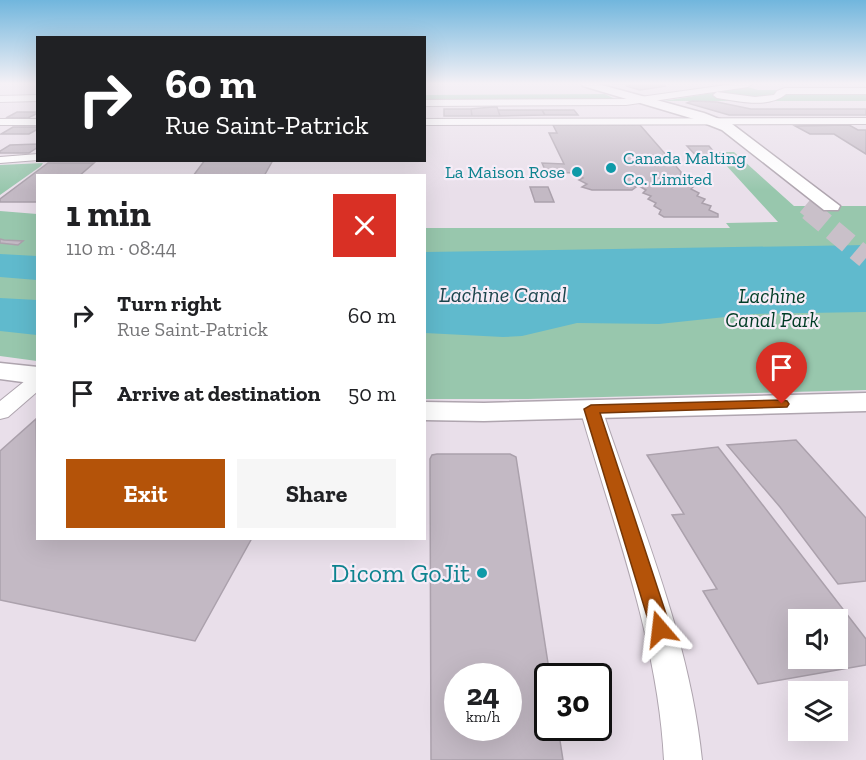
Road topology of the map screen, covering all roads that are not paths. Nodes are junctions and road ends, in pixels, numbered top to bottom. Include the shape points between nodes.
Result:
1 (670, 119) edge
2 (708, 119) edge
3 (674, 121) junction
4 (713, 121) junction
5 (866, 121) edge
6 (0, 122) edge
7 (36, 122) edge
8 (426, 122) edge
9 (36, 157) edge
10 (0, 160) edge
11 (805, 206) tunnel mouth
12 (831, 206) tunnel mouth
13 (0, 371) edge
14 (36, 378) edge
15 (36, 380) edge
16 (866, 402) edge
17 (591, 409) junction
18 (426, 411) edge
19 (0, 412) edge
20 (683, 760) edge

1 - 3 main road
2 - 4 main road
3 - 4 street
3 - 8 street
3 - 11 main road via 729,142
4 - 5 street
4 - 12 main road via 739,135
6 - 7 street
9 - 10 street
13 - 14 main road
15 - 19 street
16 - 17 main road
17 - 18 main road
17 - 20 street via 660,629 680,721

